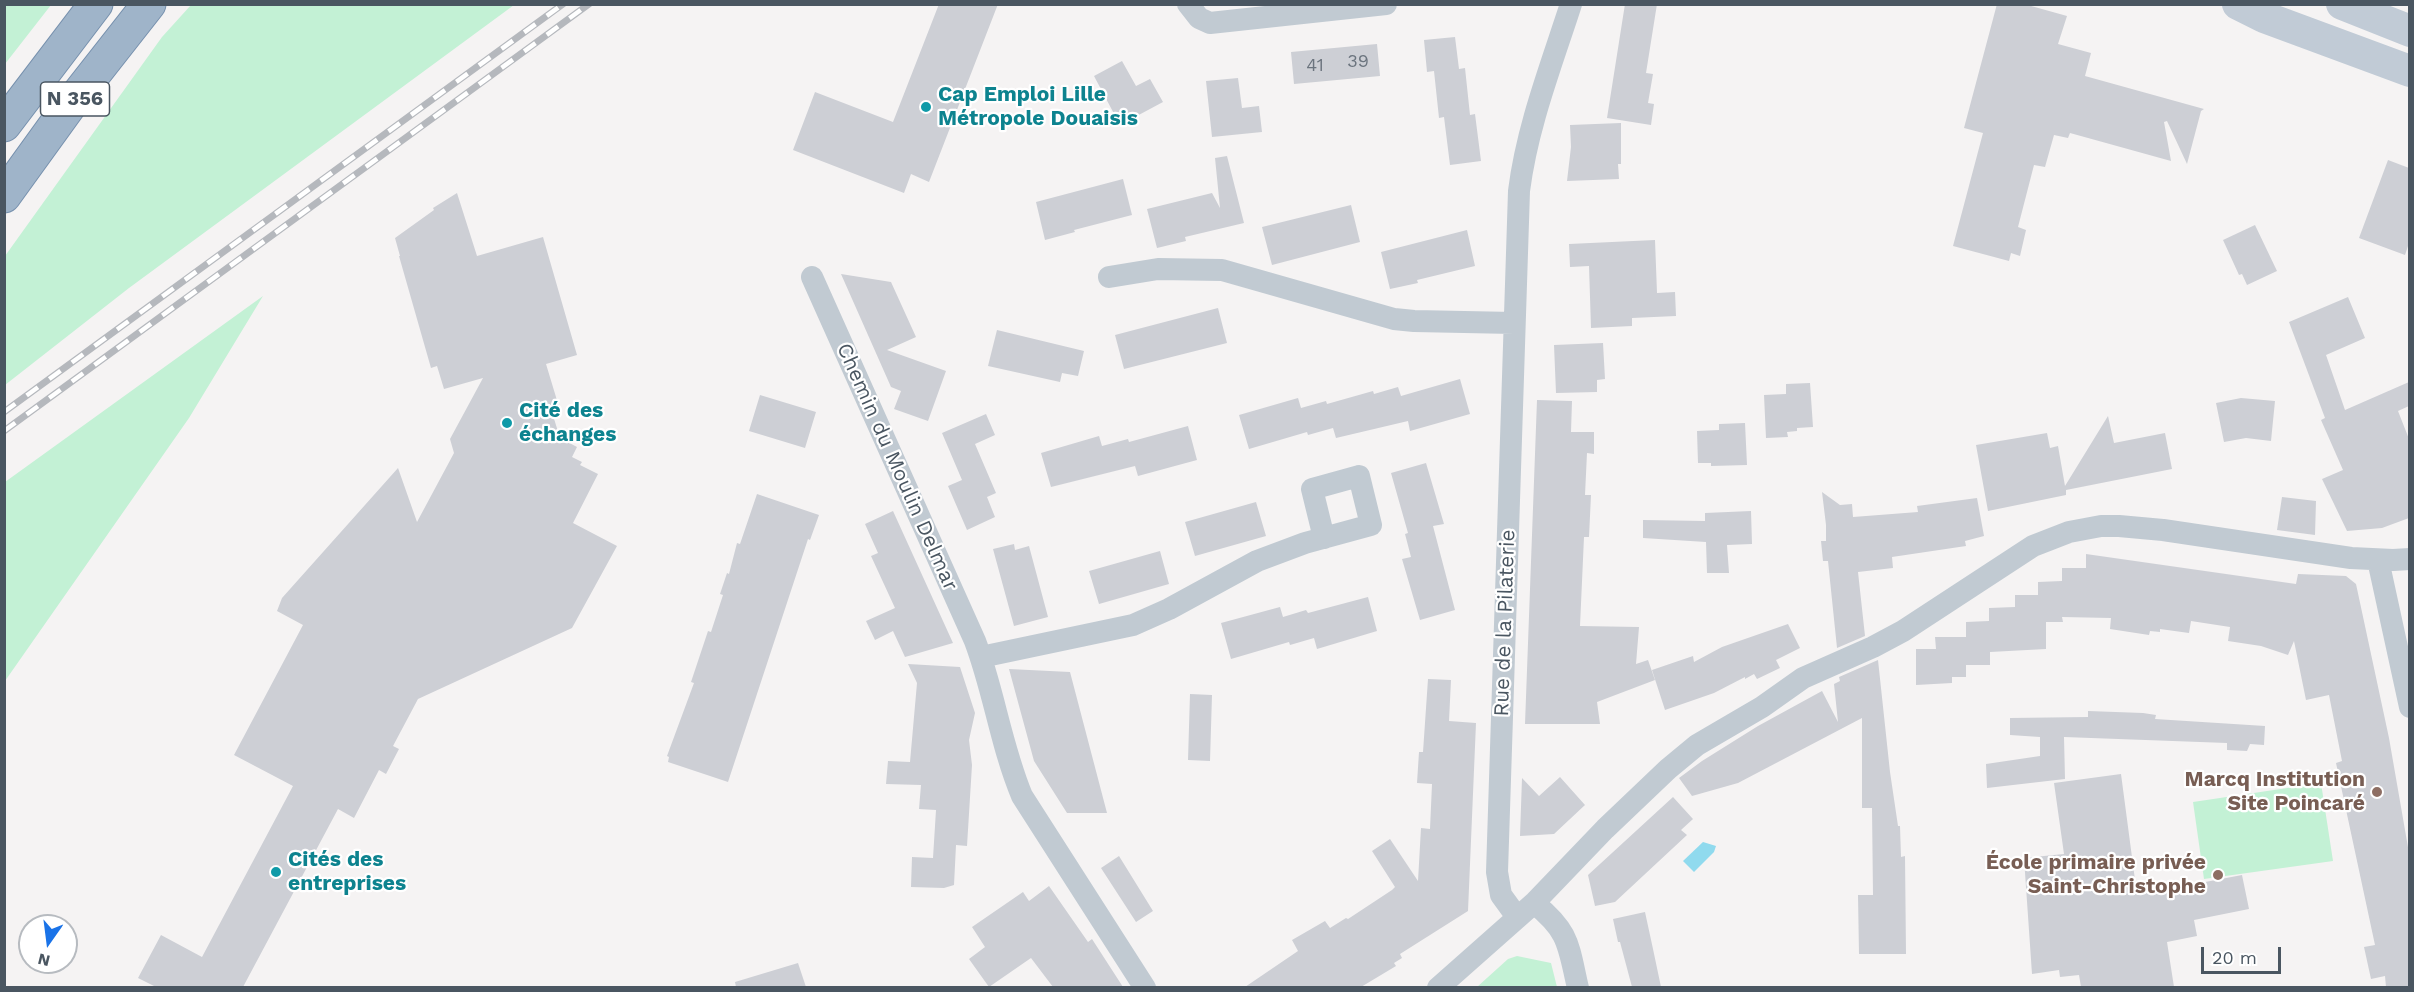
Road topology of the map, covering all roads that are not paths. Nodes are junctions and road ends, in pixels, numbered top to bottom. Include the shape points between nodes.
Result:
1 (96, 4) edge
2 (149, 4) edge
3 (1188, 4) edge
4 (1386, 4) edge
5 (1571, 4) edge
6 (2238, 4) edge
7 (2342, 4) edge
8 (1291, 10) edge
9 (2409, 30) edge
10 (2409, 71) edge
11 (4, 125) edge
12 (4, 196) edge
13 (812, 277) dead end
14 (1109, 277) dead end
15 (1514, 323) junction
16 (1324, 538) dead end
17 (2409, 559) edge
18 (2378, 560) junction
19 (981, 657) junction
20 (2409, 707) edge
21 (1526, 910) junction
22 (1145, 987) edge
23 (1438, 987) edge
24 (1578, 987) edge

1 - 11 highway, N 356
2 - 12 highway, N 356
3 - 8 street via 1199,18 1210,23
4 - 8 street
5 - 15 street, Rue de la Pilaterie via 1521,168
6 - 10 main road
7 - 9 main road
13 - 19 street, Chemin du Moulin Delmar
14 - 15 street via 1158,269 1222,270 1394,319
15 - 21 street, Rue de la Pilaterie via 1497,872 1501,895
16 - 19 street via 1257,561 1133,625
17 - 18 street
18 - 20 street
18 - 21 street via 2119,526 2085,529 2052,538 2033,546 1903,631 1803,678 1697,745 1605,829
19 - 22 street, Chemin du Moulin Delmar via 1022,796
21 - 23 street
21 - 24 street, Rue de la Pilaterie via 1553,918 1563,932

